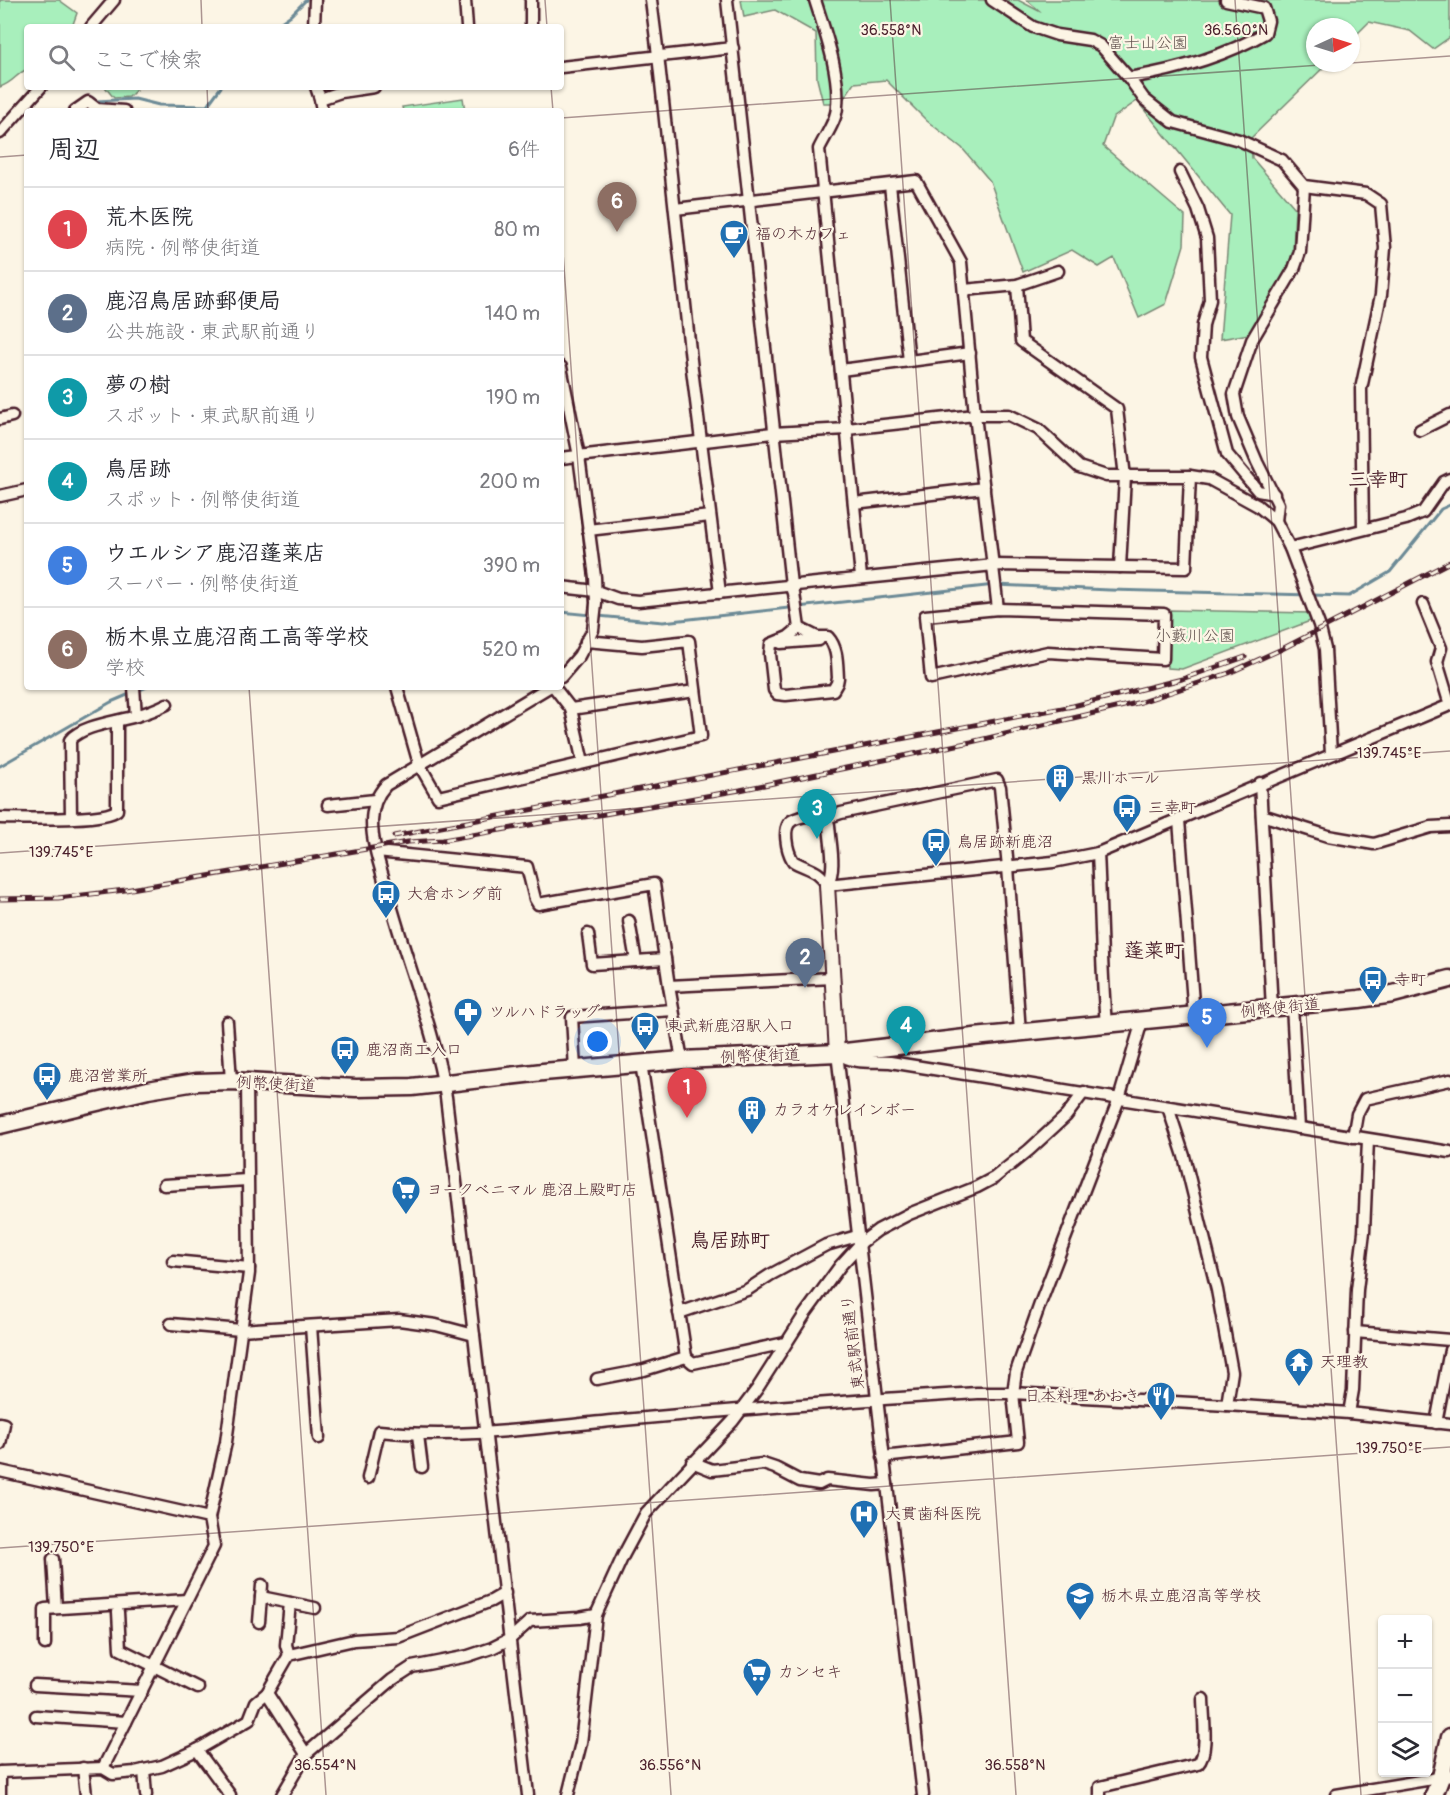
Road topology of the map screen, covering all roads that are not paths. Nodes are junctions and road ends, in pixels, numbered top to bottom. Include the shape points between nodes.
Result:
1 (114, 0) edge
2 (315, 0) edge
3 (465, 0) edge
4 (531, 0) edge
5 (651, 0) edge
6 (727, 0) edge
7 (815, 0) edge
8 (992, 0) edge
9 (1226, 0) edge
10 (94, 24) edge
11 (314, 24) edge
12 (467, 24) edge
13 (531, 24) edge
14 (733, 48) junction
15 (658, 55) junction
16 (564, 67) edge
17 (1129, 78) junction
18 (39, 90) edge
19 (317, 90) edge
20 (354, 90) edge
21 (320, 99) junction
22 (29, 108) edge
23 (79, 108) edge
24 (96, 108) edge
25 (322, 108) edge
26 (24, 112) edge
27 (0, 133) edge
28 (1180, 172) dead end
29 (890, 185) junction
30 (1304, 186) junction
31 (824, 192) junction
32 (748, 200) junction
33 (675, 209) junction
34 (1058, 271) dead end
35 (1017, 285) junction
36 (964, 290) junction
37 (970, 353) junction
38 (909, 361) junction
39 (841, 370) junction
40 (564, 398) edge
41 (975, 415) junction
42 (1450, 415) edge
43 (12, 416) dead end
44 (0, 419) edge
45 (847, 429) junction
46 (1420, 430) dead end
47 (773, 433) junction
48 (702, 442) junction
49 (579, 456) junction
50 (564, 458) edge
51 (1190, 476) junction
52 (1125, 477) junction
53 (1450, 479) edge
54 (984, 488) junction
55 (24, 491) edge
56 (1274, 494) junction
57 (0, 496) edge
58 (854, 503) junction
59 (710, 516) junction
60 (1276, 521) junction
61 (1363, 529) junction
62 (588, 530) junction
63 (1290, 548) junction
64 (994, 565) junction
65 (1120, 567) junction
66 (861, 577) junction
67 (564, 587) edge
68 (792, 589) junction
69 (596, 591) junction
70 (720, 593) junction
71 (1423, 604) dead end
72 (998, 609) junction
73 (798, 623) junction
74 (830, 639) junction
75 (586, 641) junction
76 (770, 654) junction
77 (564, 674) edge
78 (134, 690) edge
79 (398, 690) edge
80 (544, 690) edge
81 (556, 690) edge
82 (695, 691) junction
83 (167, 704) dead end
84 (1450, 705) edge
85 (571, 709) junction
86 (136, 713) junction
87 (117, 721) junction
88 (1331, 754) junction
89 (583, 763) junction
90 (419, 764) junction
91 (1260, 783) junction
92 (375, 800) junction
93 (328, 805) dead end
94 (1262, 815) junction
95 (71, 817) junction
96 (0, 818) edge
97 (827, 819) junction
98 (1179, 820) junction
99 (1450, 826) edge
100 (377, 852) junction
101 (1098, 853) junction
102 (831, 857) junction
103 (1008, 867) junction
104 (814, 870) junction
105 (827, 885) junction
106 (629, 921) dead end
107 (588, 934) dead end
108 (665, 959) junction
109 (636, 961) junction
110 (833, 978) junction
111 (1450, 980) edge
112 (669, 986) junction
113 (1292, 1006) junction
114 (1272, 1009) junction
115 (673, 1010) junction
116 (1194, 1016) junction
117 (1142, 1021) junction
118 (227, 1022) dead end
119 (1106, 1024) junction
120 (1020, 1032) junction
121 (837, 1053) junction
122 (682, 1060) junction
123 (641, 1063) junction
124 (575, 1069) junction
125 (1450, 1080) edge
126 (239, 1082) junction
127 (443, 1084) junction
128 (1084, 1092) junction
129 (1119, 1099) junction
130 (1168, 1107) junction
131 (0, 1125) edge
132 (1299, 1128) junction
133 (1353, 1137) junction
134 (1368, 1140) junction
135 (1450, 1152) edge
136 (247, 1180) junction
137 (164, 1185) dead end
138 (857, 1236) junction
139 (859, 1248) junction
140 (173, 1262) dead end
141 (249, 1268) junction
142 (679, 1313) junction
143 (171, 1324) dead end
144 (311, 1326) junction
145 (241, 1330) junction
146 (1355, 1332) junction
147 (474, 1335) junction
148 (1450, 1340) edge
149 (785, 1343) junction
150 (1450, 1350) edge
151 (686, 1358) junction
152 (597, 1379) dead end
153 (1013, 1393) junction
154 (877, 1399) junction
155 (1227, 1405) junction
156 (742, 1409) junction
157 (1349, 1413) junction
158 (0, 1423) edge
159 (1436, 1423) junction
160 (1450, 1424) edge
161 (485, 1432) junction
162 (418, 1435) junction
163 (319, 1438) dead end
164 (0, 1444) edge
165 (883, 1457) junction
166 (692, 1462) junction
167 (422, 1467) dead end
168 (0, 1471) edge
169 (368, 1479) dead end
170 (887, 1484) junction
171 (208, 1518) junction
172 (53, 1558) dead end
173 (262, 1585) dead end
174 (504, 1593) junction
175 (261, 1597) junction
176 (187, 1600) junction
177 (290, 1603) junction
178 (56, 1608) junction
179 (315, 1608) dead end
180 (118, 1612) dead end
181 (596, 1615) junction
182 (259, 1622) dead end
183 (510, 1639) junction
184 (45, 1644) dead end
185 (289, 1656) junction
186 (154, 1666) junction
187 (35, 1685) dead end
188 (198, 1688) dead end
189 (142, 1691) junction
190 (267, 1693) junction
191 (1203, 1699) dead end
192 (36, 1716) dead end
193 (126, 1722) junction
194 (1450, 1737) edge
195 (197, 1750) junction
196 (306, 1754) junction
197 (83, 1768) junction
198 (103, 1768) junction
199 (144, 1770) junction
200 (0, 1772) edge
201 (1446, 1777) edge
202 (224, 1793) edge
203 (0, 1795) edge
204 (86, 1795) edge
205 (146, 1795) edge
206 (282, 1795) edge
207 (528, 1795) edge
208 (568, 1795) edge
209 (924, 1795) edge
210 (1100, 1795) edge
211 (1336, 1795) edge
212 (1434, 1795) edge

1 - 10 street
2 - 11 street
3 - 12 street
4 - 13 street
5 - 15 street
6 - 14 street
7 - 31 street via 827,41 838,108 819,149
8 - 17 street via 1033,27 1101,46
9 - 17 street via 1264,8 1268,21 1264,33 1238,48 1201,61
14 - 15 street
14 - 32 street
15 - 16 street
15 - 33 street
17 - 30 street via 1144,99 1173,122 1239,140 1282,160
18 - 22 street
19 - 21 street
20 - 21 street
21 - 25 street
23 - 24 street via 88,102
26 - 27 street
28 - 56 street via 1208,238 1210,300 1203,325 1201,357 1224,444 1227,454 1258,491
29 - 31 street
29 - 36 street via 916,181 962,262
29 - 38 street
30 - 56 street via 1294,269 1252,340 1234,394 1242,426
30 - 61 street via 1366,194 1381,204 1385,248 1381,295 1361,389
31 - 32 street
31 - 39 street
32 - 33 street
32 - 47 street
33 - 48 street
34 - 35 street
35 - 36 street
35 - 52 street via 1021,341 1117,409
36 - 37 street
37 - 38 street
37 - 41 street
38 - 39 street
39 - 45 street
40 - 49 street
41 - 45 street
41 - 52 street via 1009,415 1038,429 1079,467 1106,476
41 - 54 street
42 - 46 street
43 - 44 street
45 - 47 street
45 - 58 street
47 - 48 street
47 - 68 street
48 - 49 street
48 - 59 street
49 - 50 street
49 - 62 street
51 - 52 street
51 - 60 street via 1209,479 1258,506
51 - 65 street via 1186,568
52 - 65 street
53 - 61 street via 1423,512
54 - 58 street
54 - 64 street
55 - 57 street
56 - 60 street via 1278,504
58 - 66 street
59 - 62 street
59 - 70 street
60 - 63 street
61 - 63 street
62 - 69 street
63 - 88 street via 1325,650
64 - 65 street
64 - 66 street
64 - 72 street
66 - 68 street
67 - 69 street
68 - 70 street
68 - 73 street
69 - 70 street via 638,601
69 - 75 street via 593,630
71 - 84 street via 1441,648 1437,662
72 - 72 street via 925,616 931,678 1048,652 1163,659 1164,615
73 - 74 street via 814,636
73 - 76 street via 788,637 771,644
74 - 76 street via 782,643
74 - 76 street via 835,647 838,678 829,691 777,694
75 - 77 street
75 - 82 street via 642,646 690,641
78 - 86 street
79 - 90 street
80 - 90 street
81 - 85 street
82 - 85 street
82 - 89 street via 701,736
83 - 86 street
84 - 88 street
85 - 89 street
86 - 87 street
87 - 95 street via 83,731 69,740
87 - 95 street via 117,810 91,817
88 - 91 street
89 - 90 street via 438,797
90 - 92 street via 386,785
91 - 94 street
91 - 98 street
92 - 93 street
92 - 100 street via 372,820
94 - 99 street via 1328,836 1374,844 1431,827
94 - 114 street
95 - 96 street
97 - 102 street
97 - 103 street via 997,780
97 - 104 street via 818,814 795,819 787,826 790,857
98 - 101 street
98 - 116 street
100 - 108 street via 527,867 538,904 654,884
100 - 127 street
101 - 103 street
101 - 119 street
102 - 104 street
102 - 105 street
103 - 105 street
103 - 120 street
104 - 105 street
105 - 110 main road, 東武駅前通り
106 - 109 street
107 - 109 street via 592,964
108 - 109 street
108 - 112 street
110 - 112 street
110 - 121 main road, 東武駅前通り
111 - 113 highway, 例幣使街道 via 1394,994
112 - 115 street
113 - 114 highway, 例幣使街道
113 - 132 street
114 - 116 highway, 例幣使街道
115 - 122 street
115 - 124 street via 572,1017
116 - 117 highway, 例幣使街道
117 - 119 highway, 例幣使街道
117 - 129 street
118 - 126 street
119 - 120 highway, 例幣使街道
120 - 121 highway, 例幣使街道
121 - 122 highway, 例幣使街道
121 - 128 street via 853,1062 891,1062
121 - 138 street, 東武駅前通り
122 - 123 highway, 例幣使街道
123 - 124 highway, 例幣使街道
123 - 142 street
124 - 127 highway, 例幣使街道
125 - 133 street via 1365,1099 1357,1114
126 - 127 highway, 例幣使街道 via 374,1088
126 - 131 highway, 例幣使街道 via 174,1084
126 - 136 street
127 - 147 street
128 - 129 street
128 - 139 street via 1066,1116 994,1178 889,1224
129 - 130 street
129 - 153 street via 1040,1304 1016,1372
130 - 132 street
130 - 155 street via 1217,1290 1232,1372
132 - 133 street
133 - 134 street
134 - 135 street
134 - 146 street
136 - 137 street
136 - 141 street
138 - 139 street, 東武駅前通り
138 - 142 street via 826,1245 747,1290
139 - 149 street via 840,1266
139 - 154 street, 東武駅前通り
140 - 141 street
141 - 145 street
142 - 151 street
143 - 145 street
144 - 145 street
144 - 147 street via 399,1320
144 - 163 street
145 - 171 street via 226,1442
146 - 148 street
146 - 157 street
147 - 161 street
149 - 151 street via 693,1364
149 - 156 street
150 - 159 street
151 - 152 street
153 - 154 street
153 - 155 street
153 - 165 street via 1018,1442
154 - 156 street
154 - 165 street, 東武駅前通り
155 - 157 street
156 - 161 street
156 - 166 street
157 - 159 street
158 - 164 street via 4,1424
159 - 160 street
161 - 162 street
161 - 174 street
162 - 167 street
162 - 169 street via 379,1431
165 - 170 street, 東武駅前通り
166 - 170 street via 712,1470 763,1464 800,1481 819,1484 827,1480
166 - 181 street via 646,1513
168 - 171 street
170 - 209 street, 東武駅前通り
171 - 176 street via 214,1546
172 - 178 street
173 - 175 street
174 - 183 street
174 - 185 street via 398,1637 354,1640
175 - 177 street
175 - 182 street
176 - 178 street
176 - 186 street
177 - 179 street
177 - 185 street via 286,1645
178 - 184 street via 45,1609
180 - 186 street via 120,1649
181 - 183 street via 530,1621
181 - 208 street via 581,1743
183 - 196 street via 468,1656 412,1667
183 - 207 street
185 - 190 street
186 - 188 street
186 - 189 street
187 - 189 street
189 - 193 street
190 - 195 street via 256,1702 249,1720
190 - 196 street
191 - 210 street via 1204,1748 1198,1764 1100,1787
192 - 193 street
193 - 198 street
194 - 201 highway
195 - 199 street
195 - 202 street
196 - 206 street
197 - 198 street
197 - 200 street
197 - 204 street
198 - 199 street via 113,1774
199 - 205 street
200 - 203 street
201 - 211 street
201 - 212 highway

